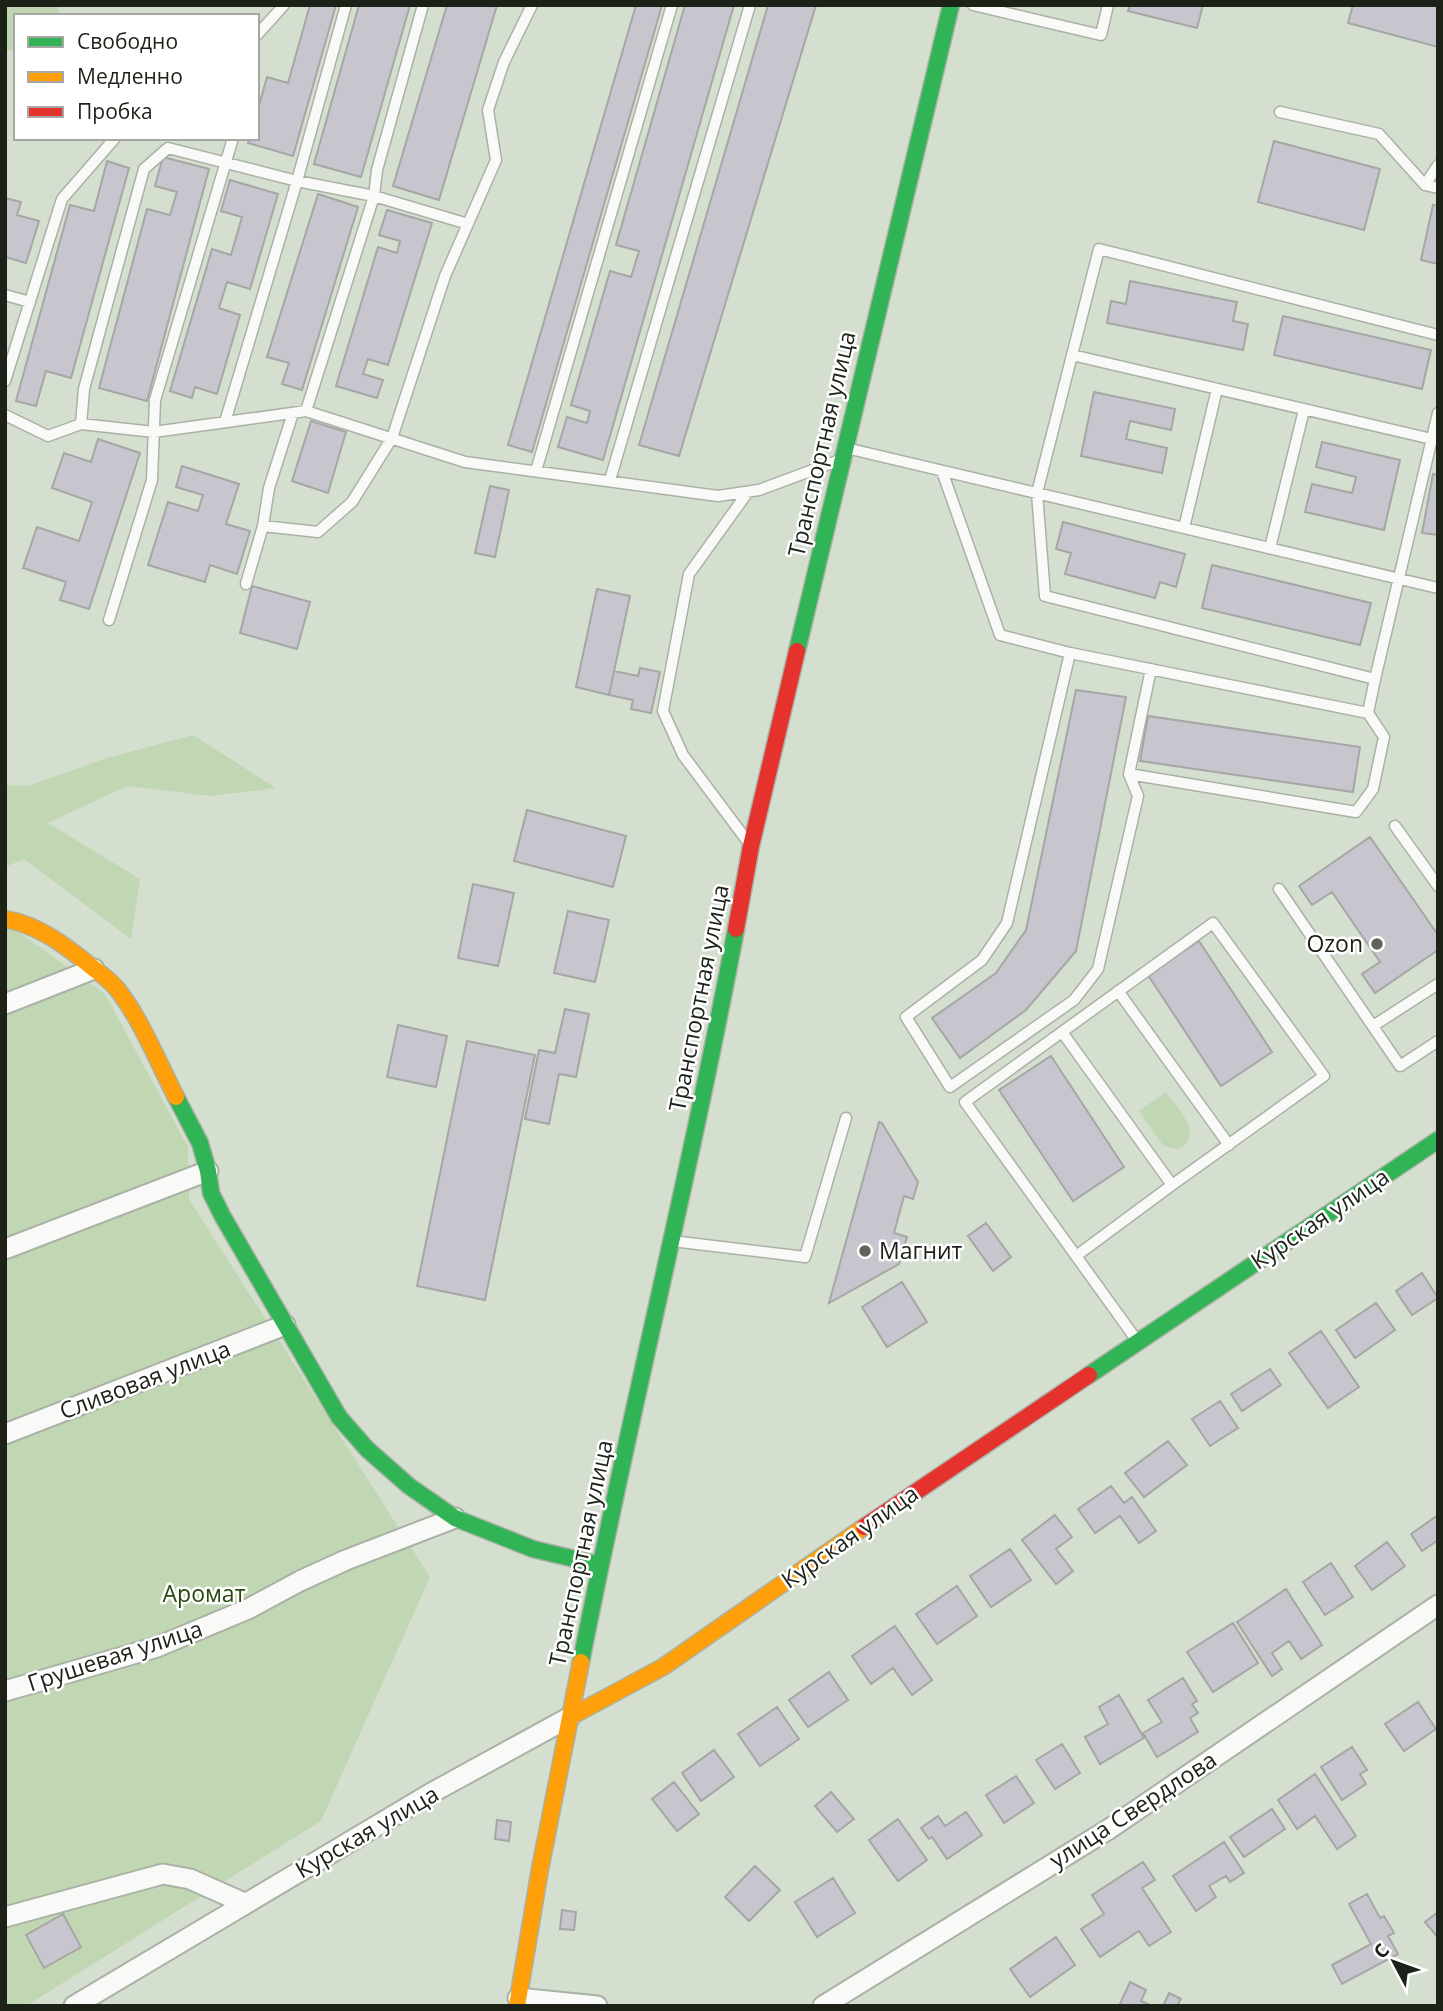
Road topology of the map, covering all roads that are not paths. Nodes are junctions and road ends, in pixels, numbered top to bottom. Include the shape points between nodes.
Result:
1 (284, 5) edge
2 (346, 5) edge
3 (423, 5) edge
4 (531, 5) edge
5 (672, 5) edge
6 (750, 5) edge
7 (951, 5) edge
8 (972, 5) edge
9 (1108, 5) edge
10 (259, 33) edge
11 (1280, 112) dead end
12 (113, 140) edge
13 (232, 140) edge
14 (226, 163) junction
15 (1438, 164) edge
16 (298, 181) junction
17 (1425, 185) junction
18 (1438, 188) edge
19 (374, 196) junction
20 (468, 224) junction
21 (5, 295) edge
22 (30, 302) junction
23 (1438, 335) edge
24 (1072, 355) junction
25 (5, 381) edge
26 (1217, 389) junction
27 (1304, 410) junction
28 (306, 411) junction
29 (293, 412) junction
30 (1438, 414) edge
31 (5, 415) edge
32 (225, 422) junction
33 (81, 424) junction
34 (153, 432) junction
35 (392, 438) junction
36 (1435, 440) edge
37 (842, 454) junction
38 (536, 471) junction
39 (942, 471) junction
40 (610, 480) junction
41 (748, 492) junction
42 (1037, 493) junction
43 (263, 526) junction
44 (1184, 528) junction
45 (1270, 548) junction
46 (1399, 578) junction
47 (246, 584) dead end
48 (1438, 588) edge
49 (109, 620) dead end
50 (1070, 653) junction
51 (1151, 669) junction
52 (1375, 679) junction
53 (1368, 713) junction
54 (1129, 774) junction
55 (1395, 826) dead end
56 (751, 846) junction
57 (1438, 886) edge
58 (1279, 889) dead end
59 (5, 919) edge
60 (94, 969) junction
61 (1438, 984) edge
62 (1118, 991) junction
63 (5, 1004) edge
64 (1373, 1026) junction
65 (1062, 1032) junction
66 (1438, 1041) edge
67 (846, 1118) dead end
68 (1438, 1140) edge
69 (1229, 1145) junction
70 (208, 1171) junction
71 (1172, 1185) junction
72 (671, 1241) junction
73 (5, 1249) edge
74 (1076, 1256) junction
75 (285, 1325) junction
76 (1138, 1342) junction
77 (5, 1434) edge
78 (455, 1518) junction
79 (600, 1565) junction
80 (1438, 1605) edge
81 (5, 1691) edge
82 (570, 1717) junction
83 (244, 1903) junction
84 (5, 1917) edge
85 (518, 2002) edge
86 (74, 2006) edge
87 (597, 2006) edge
88 (823, 2006) edge

1 - 10 lane
2 - 16 lane
3 - 19 lane via 377,170
4 - 20 lane via 488,110 496,160
5 - 38 lane
6 - 40 lane
7 - 37 main road, Транспортная улица
8 - 9 lane via 1101,35
11 - 17 lane via 1380,134
12 - 22 lane via 61,198
13 - 14 lane
14 - 16 lane
14 - 33 lane via 168,148 144,169 84,388
14 - 34 lane via 155,400
15 - 17 lane
16 - 19 lane
16 - 32 lane
17 - 18 lane
19 - 20 lane
19 - 28 lane
20 - 35 lane via 445,276
21 - 22 lane
22 - 25 lane
23 - 24 lane via 1099,249
24 - 26 lane
24 - 42 lane
26 - 27 lane
26 - 44 lane
27 - 36 lane
27 - 45 lane
28 - 29 lane
28 - 35 lane
29 - 32 lane
29 - 43 lane via 269,488
30 - 36 lane
31 - 33 lane via 48,436
32 - 34 lane
33 - 34 lane
34 - 49 lane via 152,480
35 - 38 lane via 465,462
35 - 43 lane via 352,502 318,532
36 - 46 lane
37 - 39 lane
37 - 41 lane
37 - 56 main road, Транспортная улица
38 - 40 lane
39 - 42 lane
39 - 50 lane via 1000,635
40 - 41 lane via 718,496
41 - 56 lane via 689,574 663,711 683,755
42 - 44 lane
42 - 52 lane via 1045,596
43 - 47 lane
44 - 45 lane
45 - 46 lane
46 - 48 lane
46 - 52 lane
50 - 51 lane
50 - 54 lane via 1007,923 982,960 906,1017 950,1087 1074,1000 1098,968 1138,796
51 - 53 lane
51 - 54 lane
52 - 53 lane
53 - 54 lane via 1384,737 1373,789 1356,812
55 - 57 lane
56 - 72 main road, Транспортная улица
58 - 64 lane
59 - 60 main road via 48,935
60 - 63 street
60 - 70 main road via 116,987 131,1010 200,1143
61 - 64 lane
62 - 65 lane
62 - 69 lane
62 - 69 lane via 1213,923 1324,1076
64 - 66 lane via 1400,1066
65 - 71 lane
65 - 74 lane via 965,1102
67 - 72 lane via 805,1257
68 - 76 main road, Курская улица
69 - 71 lane
70 - 73 street
70 - 75 main road via 217,1205
71 - 74 lane
72 - 79 main road, Транспортная улица
74 - 76 lane
75 - 77 street, Сливовая улица
75 - 78 main road via 340,1417 367,1449
76 - 82 main road, Курская улица via 663,1667
78 - 79 main road via 533,1549
78 - 81 street, Грушевая улица via 346,1560 248,1609 157,1647
79 - 82 main road, Транспортная улица
80 - 88 street, улица Свердлова via 1109,1829
82 - 83 street, Курская улица
82 - 85 main road, Транспортная улица
83 - 84 street via 190,1879 163,1874
83 - 86 street, Курская улица
85 - 87 street

